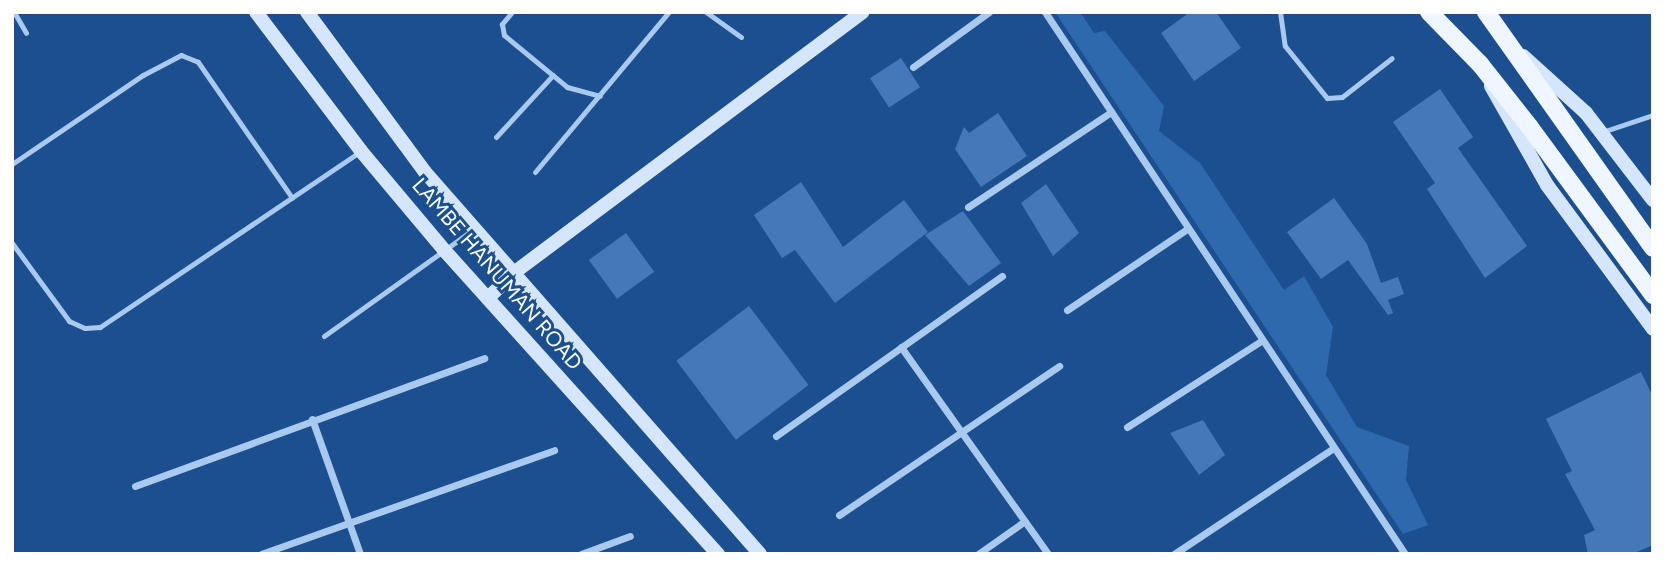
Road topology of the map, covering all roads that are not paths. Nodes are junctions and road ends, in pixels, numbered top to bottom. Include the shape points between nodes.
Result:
1 (14, 12) edge
2 (256, 12) edge
3 (307, 12) edge
4 (512, 12) edge
5 (668, 12) edge
6 (706, 12) edge
7 (862, 12) edge
8 (989, 12) edge
9 (1045, 12) edge
10 (1280, 12) edge
11 (1429, 12) edge
12 (1486, 12) edge
13 (1496, 12) edge
14 (26, 33) dead end
15 (741, 37) dead end
16 (1508, 44) junction
17 (1392, 58) dead end
18 (1480, 64) junction
19 (914, 67) dead end
20 (553, 75) junction
21 (600, 96) junction
22 (1111, 112) junction
23 (1653, 115) edge
24 (1602, 132) junction
25 (496, 137) dead end
26 (362, 151) junction
27 (12, 164) edge
28 (535, 172) dead end
29 (292, 198) junction
30 (1653, 200) edge
31 (968, 207) dead end
32 (477, 227) junction
33 (1187, 229) junction
34 (12, 243) edge
35 (1653, 248) edge
36 (445, 251) junction
37 (515, 272) junction
38 (1002, 276) dead end
39 (1653, 295) edge
40 (488, 298) junction
41 (1067, 310) dead end
42 (1653, 329) edge
43 (324, 336) dead end
44 (1261, 341) junction
45 (901, 347) junction
46 (484, 358) dead end
47 (1059, 366) dead end
48 (312, 419) junction
49 (1127, 427) dead end
50 (962, 432) junction
51 (776, 436) dead end
52 (1332, 449) junction
53 (554, 450) dead end
54 (135, 486) dead end
55 (839, 515) dead end
56 (1025, 521) junction
57 (349, 523) junction
58 (630, 536) dead end
59 (261, 554) edge
60 (360, 554) edge
61 (581, 554) edge
62 (718, 554) edge
63 (760, 554) edge
64 (978, 554) edge
65 (1048, 554) edge
66 (1174, 554) edge
67 (1405, 554) edge

1 - 14 lane
2 - 26 main road, LAMBE HANUMAN ROAD
3 - 32 main road, LAMBE HANUMAN ROAD via 425,172
4 - 20 lane via 502,24 504,34
5 - 21 lane
6 - 15 lane
7 - 37 main road
8 - 19 street
9 - 22 street
10 - 17 lane via 1285,46 1327,98 1342,97
11 - 18 main road
12 - 16 main road
13 - 16 main road
16 - 24 main road
16 - 35 main road
18 - 39 main road
18 - 42 main road via 1547,185
20 - 21 lane via 567,87
20 - 25 lane
21 - 28 lane
22 - 31 street
22 - 33 street
23 - 24 lane
24 - 30 main road
26 - 29 lane
26 - 36 main road, LAMBE HANUMAN ROAD
27 - 29 lane via 166,60 190,56
29 - 34 lane via 100,327 85,328 69,321
32 - 36 lane
32 - 37 main road, LAMBE HANUMAN ROAD
33 - 41 street
33 - 44 street
36 - 40 main road, LAMBE HANUMAN ROAD
36 - 43 lane
37 - 40 main road
37 - 63 main road, LAMBE HANUMAN ROAD
38 - 45 street
40 - 62 main road, LAMBE HANUMAN ROAD
44 - 49 street
44 - 52 street
45 - 50 street
45 - 51 street
46 - 48 street
47 - 50 street
48 - 54 street
48 - 57 street
50 - 55 street
50 - 56 street
52 - 66 street
52 - 67 street
53 - 57 street
56 - 64 street
56 - 65 street
57 - 59 street
57 - 60 street
58 - 61 street

